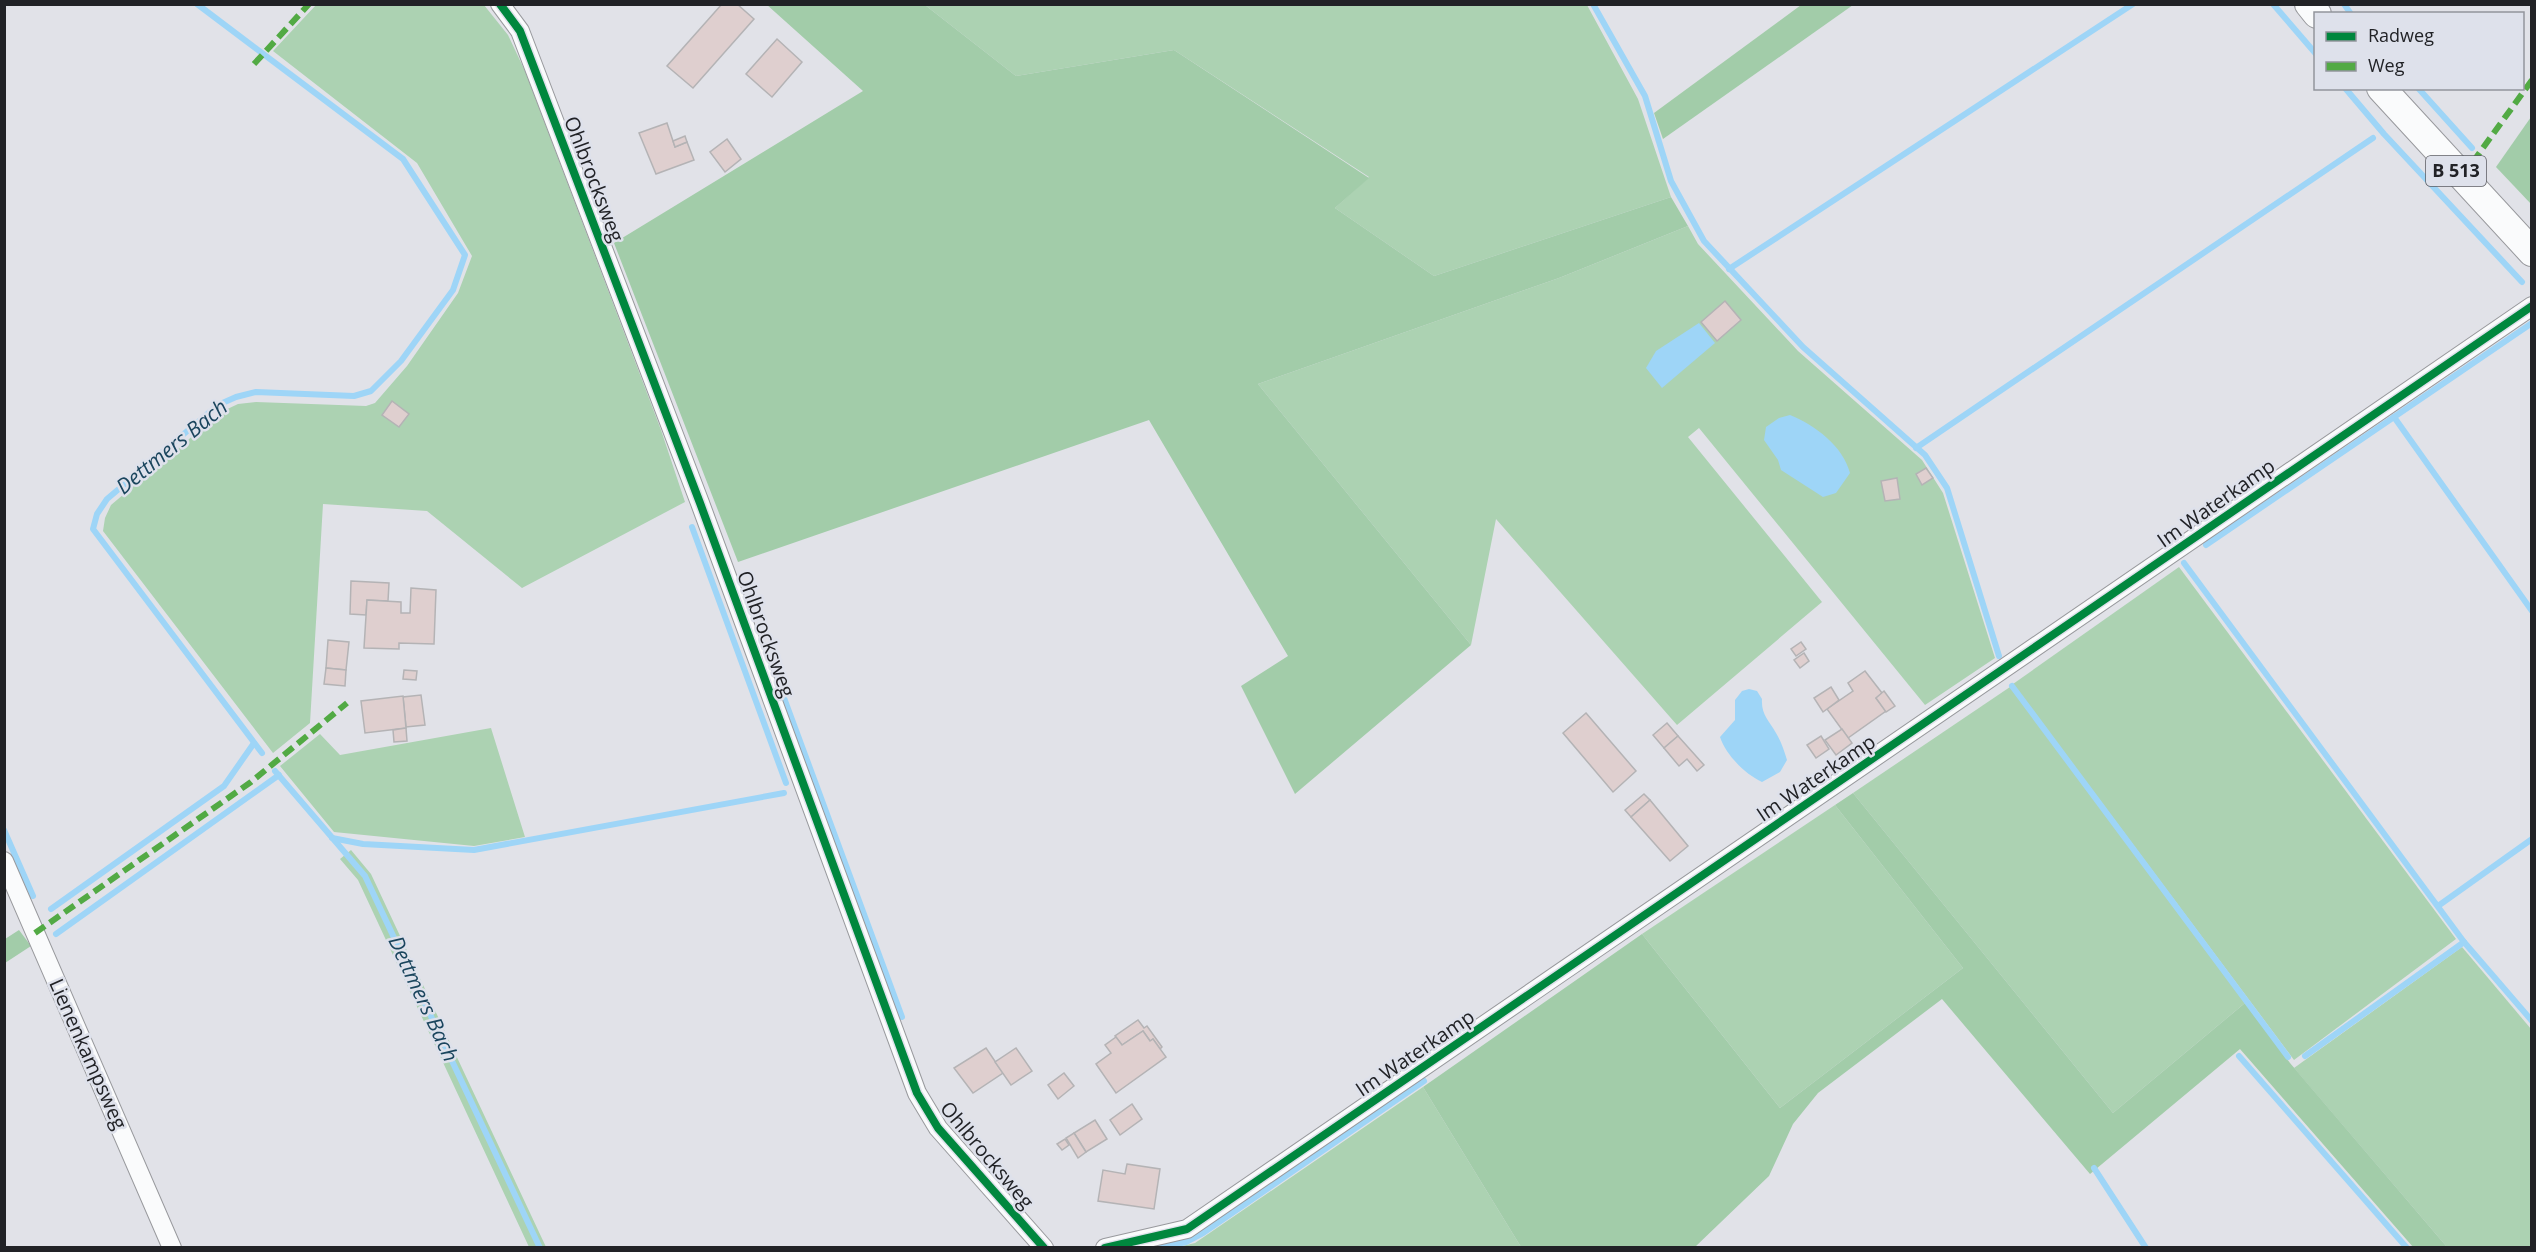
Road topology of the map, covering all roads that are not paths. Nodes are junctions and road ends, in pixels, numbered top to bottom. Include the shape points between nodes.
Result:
1 (500, 4) edge
2 (2383, 90) edge
3 (2532, 252) edge
4 (2532, 306) edge
5 (4, 861) edge
6 (172, 1248) edge
7 (1044, 1248) edge
8 (1105, 1248) edge

1 - 7 street, Ohlbrocksweg via 525,42 917,1093 938,1128
2 - 3 main road, B 513
4 - 8 street, Im Waterkamp via 1196,1222 1186,1228
5 - 6 street, Lienenkampsweg

